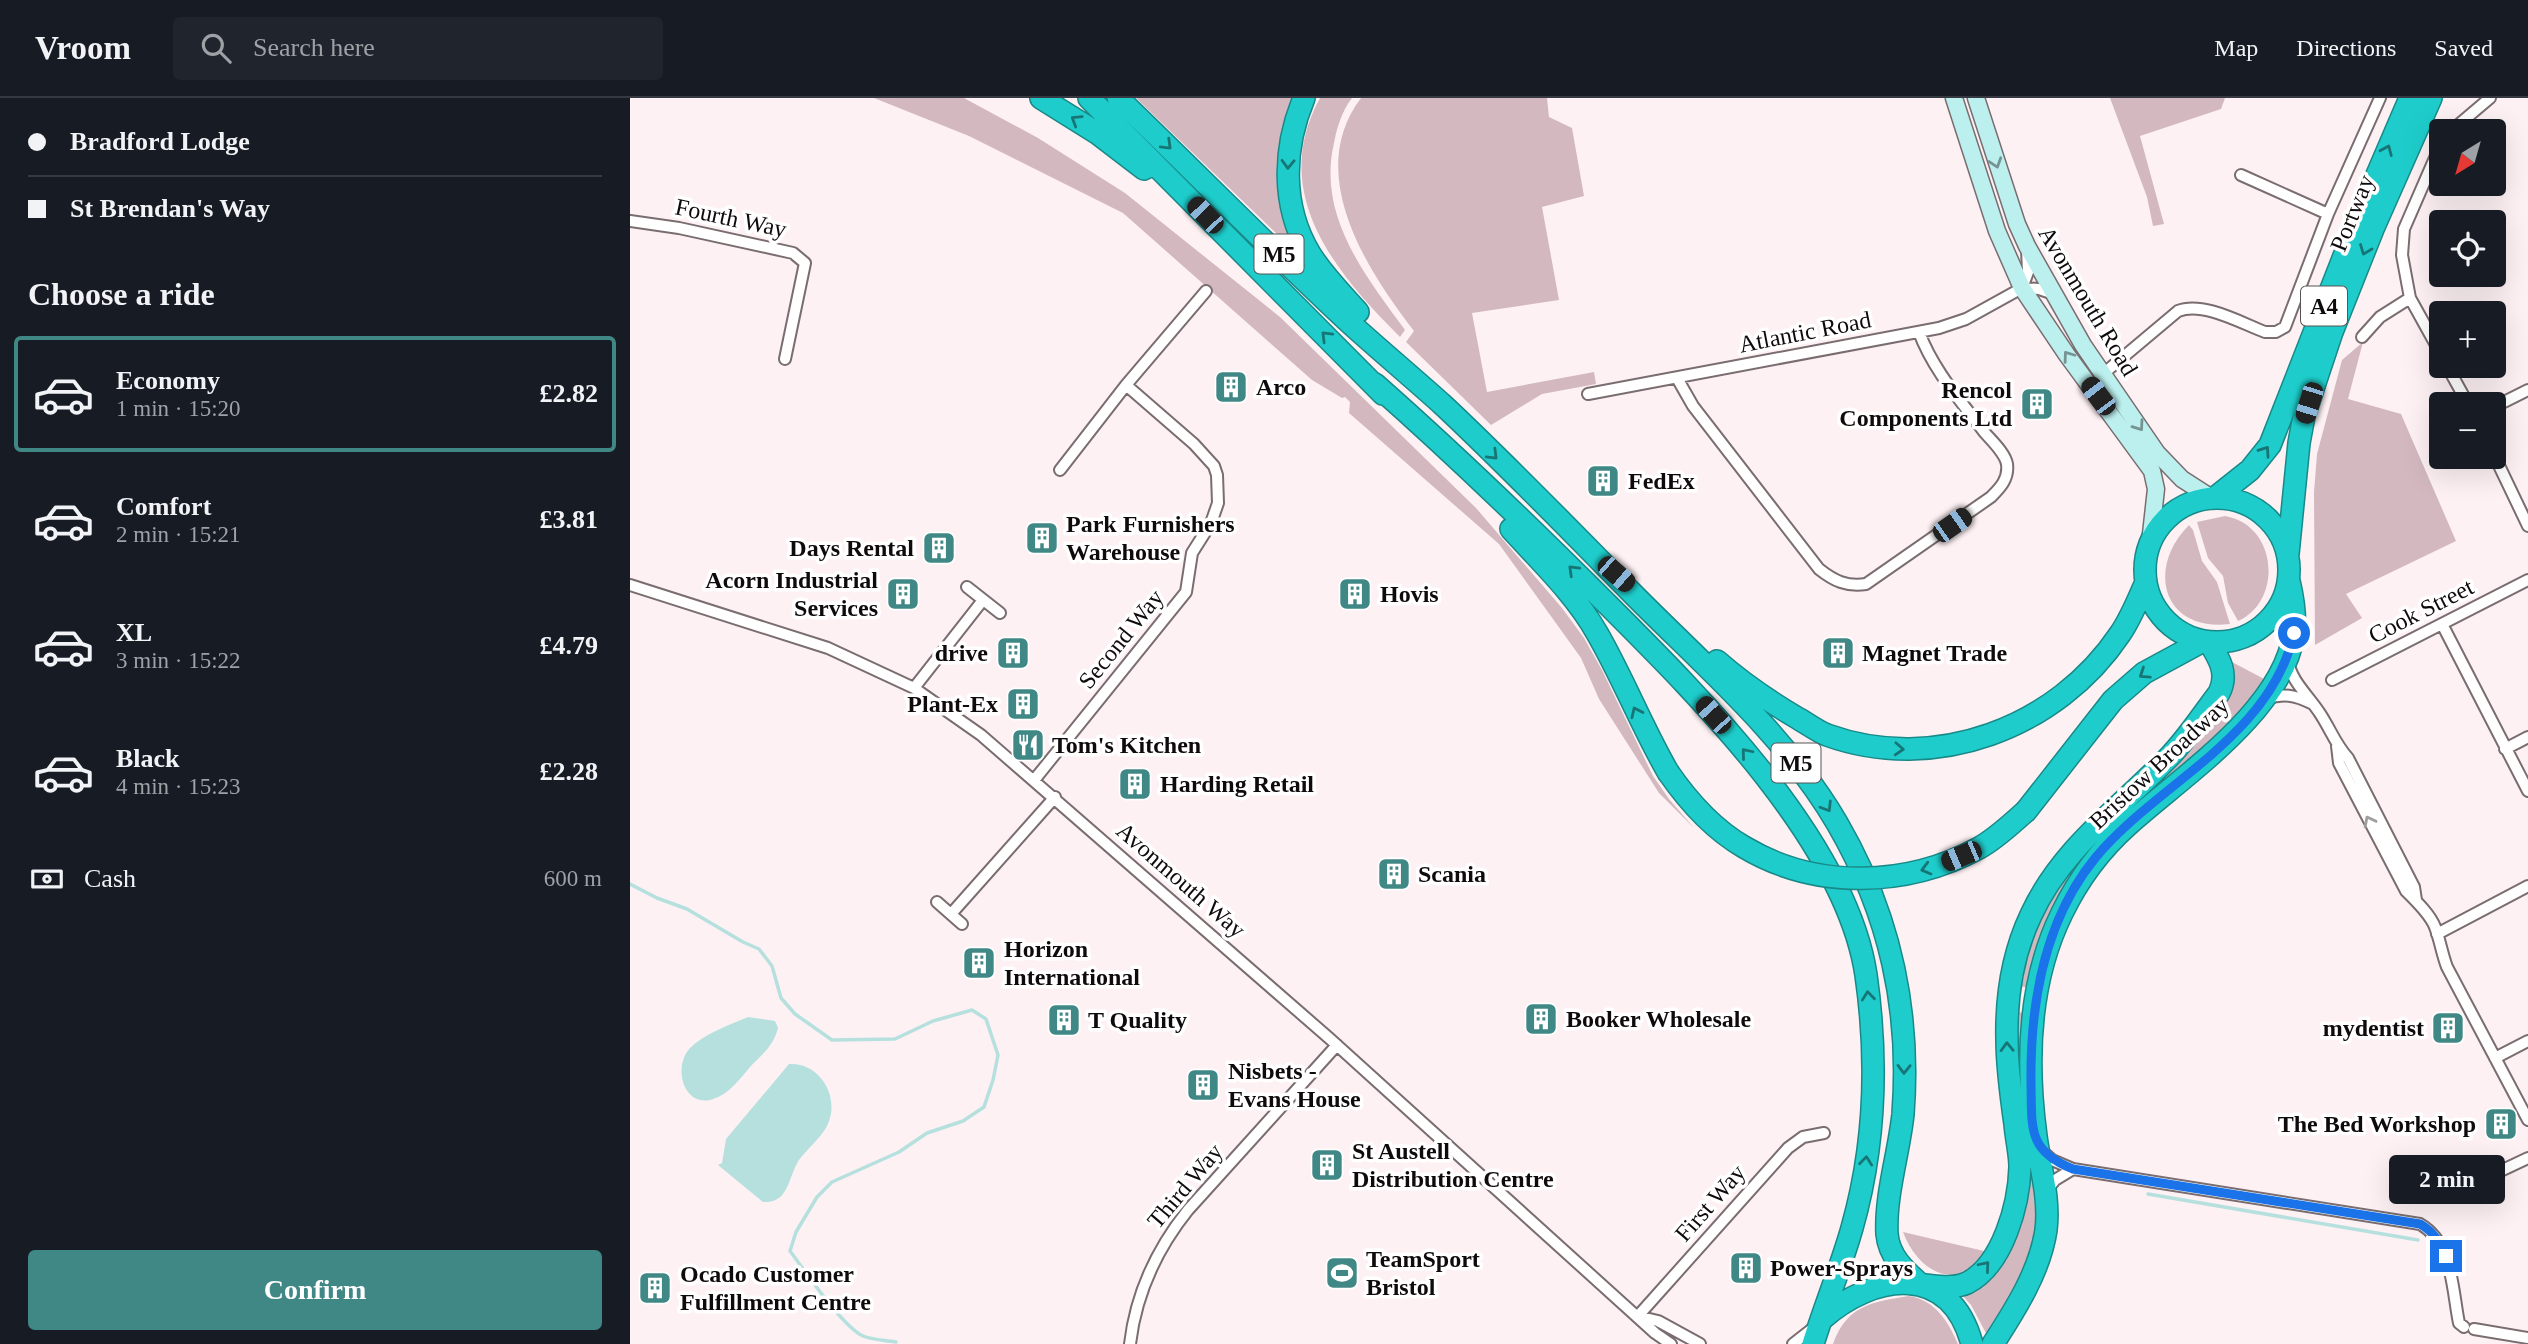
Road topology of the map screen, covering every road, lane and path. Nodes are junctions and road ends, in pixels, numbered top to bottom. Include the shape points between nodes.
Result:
1 (1041, 98) edge
2 (1089, 98) edge
3 (1118, 98) edge
4 (1304, 98) edge
5 (1954, 98) edge
6 (1976, 98) edge
7 (2380, 98) edge
8 (2410, 98) edge
9 (2431, 98) edge
10 (2490, 98) edge
11 (2465, 119) edge
12 (2429, 172) edge
13 (2241, 175) dead end
14 (2328, 214) junction
15 (630, 221) edge
16 (2027, 246) junction
17 (1243, 255) junction
18 (2022, 288) junction
19 (1206, 291) dead end
20 (2054, 294) junction
21 (2410, 298) junction
22 (1919, 332) junction
23 (2429, 333) edge
24 (2362, 337) dead end
25 (785, 359) dead end
26 (2103, 374) junction
27 (1676, 378) junction
28 (1375, 384) junction
29 (1126, 385) junction
30 (2528, 390) edge
31 (1588, 394) dead end
32 (2506, 401) edge
33 (1444, 407) junction
34 (2501, 469) edge
35 (1060, 470) dead end
36 (2213, 497) junction
37 (2528, 526) edge
38 (2150, 543) junction
39 (2288, 555) junction
40 (1599, 559) junction
41 (2528, 580) edge
42 (2289, 581) junction
43 (2146, 582) junction
44 (630, 585) edge
45 (967, 587) dead end
46 (983, 600) junction
47 (1000, 613) dead end
48 (2442, 624) junction
49 (2206, 641) junction
50 (2288, 657) junction
51 (2332, 680) dead end
52 (914, 688) junction
53 (2262, 701) junction
54 (2314, 704) junction
55 (2528, 737) edge
56 (2505, 749) junction
57 (1035, 779) junction
58 (2528, 792) edge
59 (1055, 797) junction
60 (2528, 886) edge
61 (937, 902) dead end
62 (951, 914) junction
63 (962, 924) dead end
64 (2437, 934) junction
65 (2528, 1041) edge
66 (1337, 1045) junction
67 (2495, 1058) junction
68 (2528, 1120) edge
69 (1825, 1133) dead end
70 (2037, 1144) junction
71 (2528, 1158) edge
72 (2073, 1169) junction
73 (2475, 1183) dead end
74 (2046, 1191) junction
75 (1922, 1284) junction
76 (1638, 1316) junction
77 (1821, 1321) junction
78 (2528, 1338) edge
79 (1130, 1344) edge
80 (1671, 1344) edge
81 (1700, 1344) edge
82 (1793, 1344) edge
83 (1814, 1344) edge
84 (1972, 1344) edge
85 (1993, 1344) edge

17 -> 1 highway, M5 via 1141,167
2 - 17 highway, M5
3 -> 33 highway, M5 via 1351,324
4 -> 33 highway, M5 via 1287,162 1291,208 1308,251 1329,281
5 - 18 main road, Avonmouth Road via 1997,231
6 -> 16 main road, Avonmouth Road
7 - 14 street, Portway
36 -> 8 highway, Portway / A4 via 2250,470 2270,445
9 -> 39 highway, Portway / A4 via 2373,229 2310,398 2299,443
10 - 11 street
12 - 21 street via 2404,229 2402,256
13 - 14 street
14 - 26 street, Portway via 2286,327 2265,332 2202,309 2184,309
15 - 25 street, Fourth Way via 793,253 805,263
16 - 18 street via 2028,272
16 - 20 main road, Avonmouth Road
28 -> 17 highway, M5
18 - 20 street
18 - 22 street, Atlantic Road via 1966,319
38 -> 18 main road, Avonmouth Road via 2156,489 2152,471
19 - 29 street
20 - 26 main road, Avonmouth Road
21 - 23 street
21 - 24 street via 2380,317
22 - 27 street, Atlantic Road
22 - 27 street via 1941,375 2006,459 2006,478 1991,497 1874,580 1857,586 1831,579 1819,569
26 -> 36 main road, Avonmouth Road via 2157,453 2182,479
27 - 31 street, Atlantic Road
49 -> 28 highway, M5, bridge via 2144,673 2113,700 2025,811 1979,848 1933,868 1859,879 1825,877 1773,862 1743,847 1697,808 1668,772 1578,603
77 -> 28 highway, M5 via 1864,1177 1873,1093 1866,974 1844,901 1783,801 1678,677 1465,465
29 - 35 street
29 - 57 street, Second Way via 1214,466 1218,503 1192,553 1186,592
30 - 32 street
33 -> 40 highway, M5
34 - 37 street
36 - 38 highway via 2173,512
36 - 39 highway via 2248,504 2262,513 2279,531
38 - 43 highway
39 - 42 highway
40 -> 43 highway, M5 via 1733,676 1824,734 1882,748 1936,749 2015,726 2069,690 2093,667 2120,634
40 -> 75 highway, M5 via 1784,748 1837,824 1876,902 1895,968 1905,1064 1887,1233 1895,1258
41 - 48 street, Cook Street
42 - 49 highway via 2282,603 2263,626 2238,639
42 - 50 highway, Bristow Broadway via 2294,619
43 - 49 highway via 2165,620
44 - 52 street, Avonmouth Way via 828,648
45 - 46 street
46 - 47 street
46 - 52 street
48 - 51 street, Cook Street
48 - 56 street
75 -> 49 highway, Bristow Broadway via 1966,1284 1986,1266 2004,1237 2020,1165 2007,1038 2011,979 2020,942 2042,892 2065,860 2172,754 2219,693 2222,666
50 - 53 highway, Bristow Broadway
50 - 54 street via 2291,673
52 - 57 street, Avonmouth Way
53 - 54 street via 2285,695
53 - 70 highway, Bristow Broadway via 2230,737 2127,825 2096,858 2061,915 2034,1010 2032,1105
54 - 64 street via 2348,758
55 - 56 street
56 - 58 street
57 - 59 street, Avonmouth Way
59 - 62 street
59 - 66 street, Avonmouth Way
60 - 64 street
61 - 62 street
62 - 63 street
64 - 67 street via 2447,967
65 - 67 street
66 - 76 street, Avonmouth Way
66 - 79 street, Third Way via 1170,1233 1147,1274
67 - 68 street
69 - 76 street, First Way via 1803,1137 1788,1148
70 - 72 street via 2052,1160
70 - 74 highway, Bristow Broadway
71 - 73 street
72 - 74 street
72 - 78 street via 2420,1224 2439,1241 2446,1256 2459,1323
74 - 85 highway, Bristow Broadway via 2040,1255
75 - 77 highway, Bristow Broadway via 1898,1282 1867,1290
75 - 84 highway via 1954,1308
76 - 80 street, Avonmouth Way
76 - 81 street, Avonmouth Way via 1658,1321
77 - 82 street
77 - 83 highway

